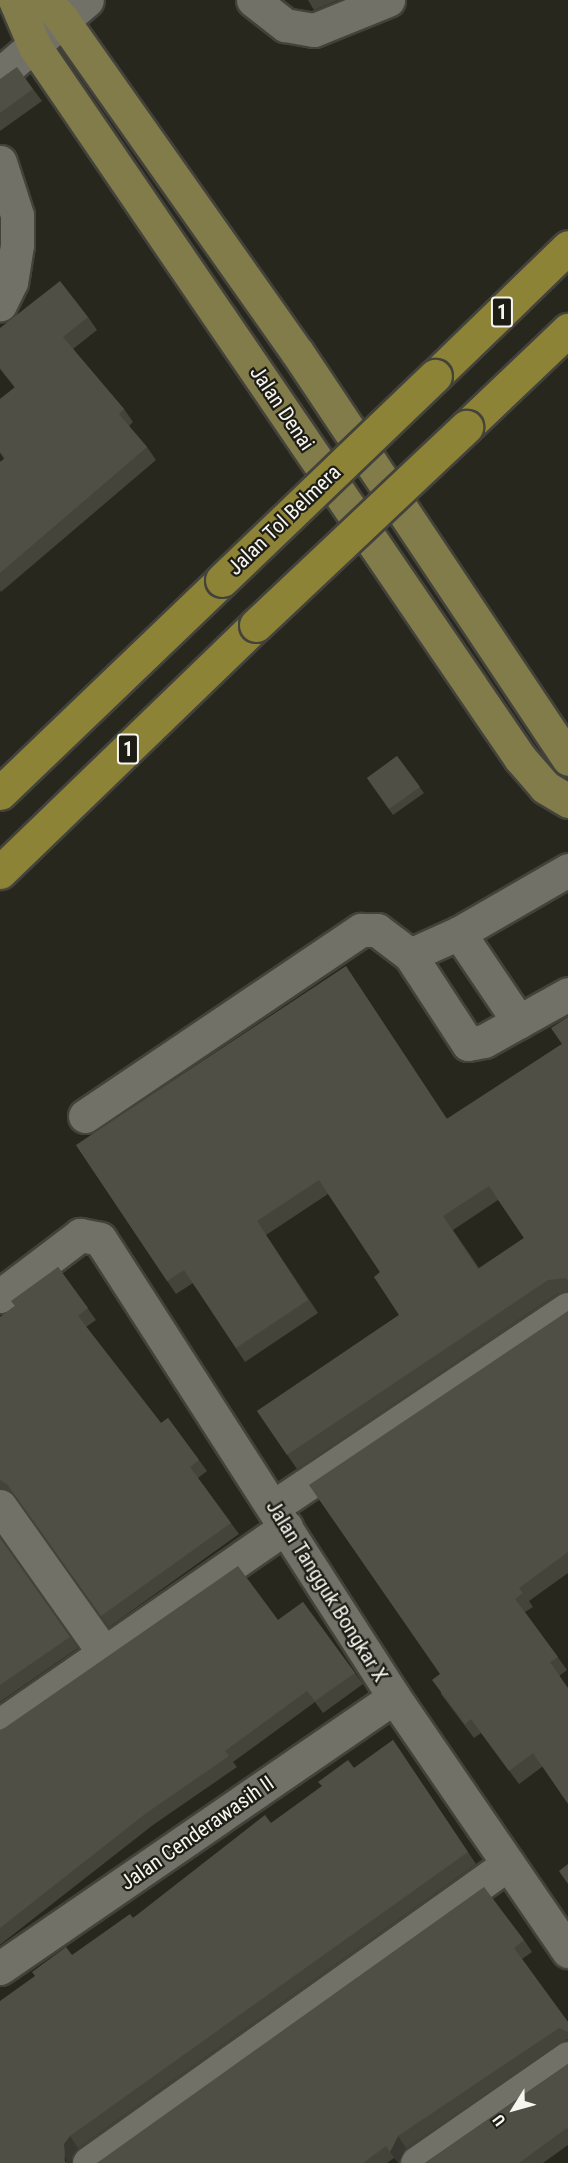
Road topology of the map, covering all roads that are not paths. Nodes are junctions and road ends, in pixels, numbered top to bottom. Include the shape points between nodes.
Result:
1 (15, 0) edge
2 (253, 0) edge
3 (388, 0) edge
4 (65, 6) edge
5 (35, 47) junction
6 (0, 74) edge
7 (0, 162) edge
8 (568, 247) edge
9 (0, 305) edge
10 (568, 330) edge
11 (568, 759) edge
12 (0, 793) edge
13 (568, 801) edge
14 (568, 870) edge
15 (0, 872) edge
16 (459, 933) junction
17 (410, 955) junction
18 (568, 994) edge
19 (519, 1022) junction
20 (85, 1116) dead end
21 (0, 1296) edge
22 (568, 1309) edge
23 (0, 1506) edge
24 (280, 1517) junction
25 (104, 1653) junction
26 (394, 1697) junction
27 (0, 1725) edge
28 (508, 1864) junction
29 (568, 1951) edge
30 (0, 1968) edge
31 (568, 2058) edge
32 (89, 2163) edge
33 (417, 2163) edge

1 - 5 main road, Jalan Denai
2 - 3 street via 285,25 314,30
4 - 5 street
4 - 11 main road, Jalan Denai
5 - 6 street
5 - 13 main road, Jalan Denai via 529,771
7 - 9 street via 17,215 17,245 10,282
8 - 12 highway, Jalan Tol Belmera / 1, bridge
10 - 15 highway, 1, bridge
14 - 16 street
16 - 17 street
16 - 19 street
17 - 19 street via 468,1044 474,1046
17 - 20 street via 377,930 361,930
18 - 19 street
21 - 24 street, Jalan Tangguk Bongkar X via 80,1235 100,1239
22 - 24 street
23 - 25 street
24 - 25 street
24 - 26 street, Jalan Tangguk Bongkar X
25 - 27 street
26 - 28 street, Jalan Tangguk Bongkar X
26 - 30 street, Jalan Cenderawasih II
28 - 29 street, Jalan Tangguk Bongkar X
28 - 32 street
31 - 33 street

